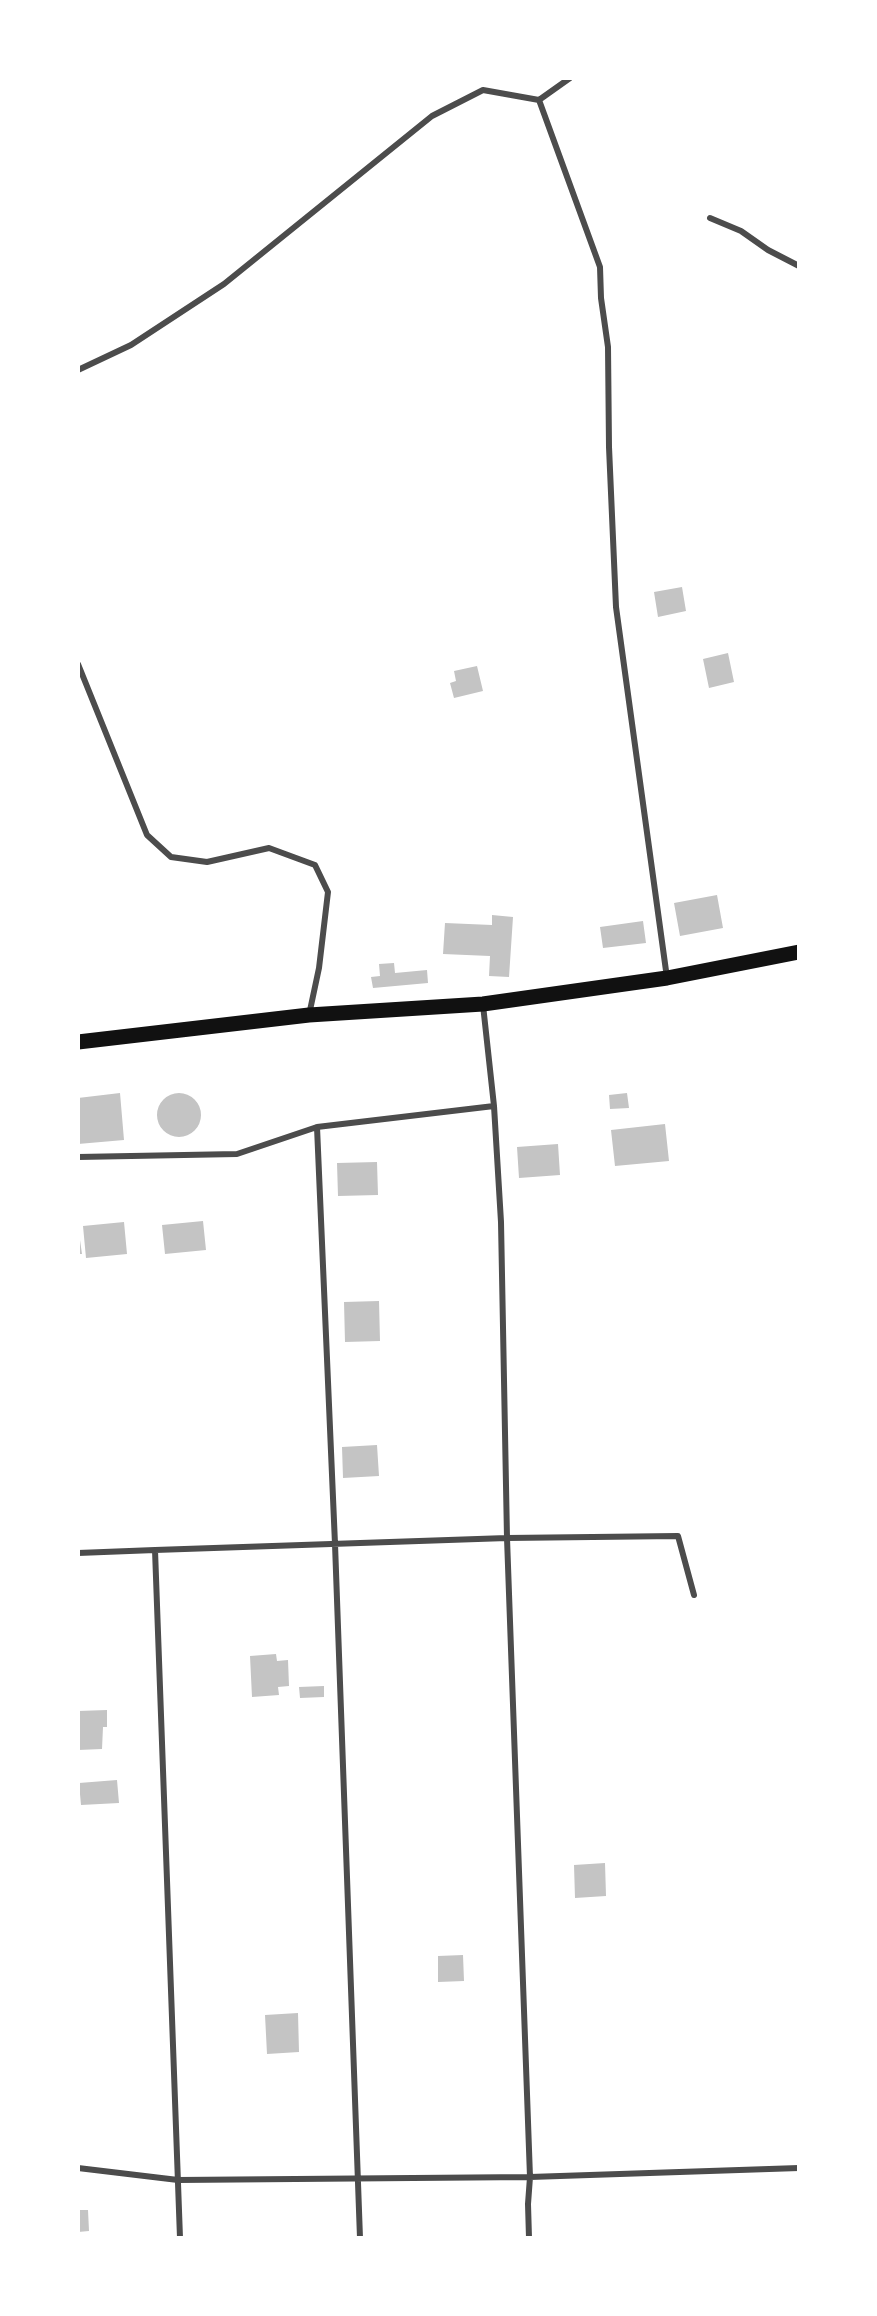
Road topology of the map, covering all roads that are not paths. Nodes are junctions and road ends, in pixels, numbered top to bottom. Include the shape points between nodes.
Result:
1 (570, 78) edge
2 (539, 100) junction
3 (710, 218) dead end
4 (799, 266) edge
5 (78, 370) edge
6 (78, 664) edge
7 (799, 952) edge
8 (667, 978) junction
9 (483, 1004) junction
10 (309, 1015) junction
11 (78, 1042) edge
12 (494, 1106) junction
13 (317, 1127) junction
14 (78, 1156) edge
15 (507, 1538) junction
16 (335, 1544) junction
17 (155, 1550) junction
18 (78, 1553) edge
19 (694, 1595) dead end
20 (78, 2168) edge
21 (799, 2168) edge
22 (530, 2177) junction
23 (358, 2179) junction
24 (178, 2180) junction
25 (180, 2238) edge
26 (360, 2238) edge
27 (529, 2238) edge

1 - 2 street
2 - 5 street via 483,90 432,116 224,284 131,345
2 - 8 street via 600,267 608,347 616,607
3 - 4 street via 741,231
6 - 10 street via 147,836 171,857 207,862 269,848 315,865 328,892
7 - 8 highway
8 - 9 highway
9 - 10 highway
9 - 12 street
10 - 11 highway
12 - 13 street
12 - 15 street via 501,1222
13 - 14 street via 237,1154
13 - 16 street
15 - 16 street
15 - 19 street via 678,1536
15 - 22 street
16 - 17 street
16 - 23 street
17 - 18 street
17 - 24 street
20 - 24 street
21 - 22 street
22 - 23 street
22 - 27 street
23 - 24 street
23 - 26 street
24 - 25 street

